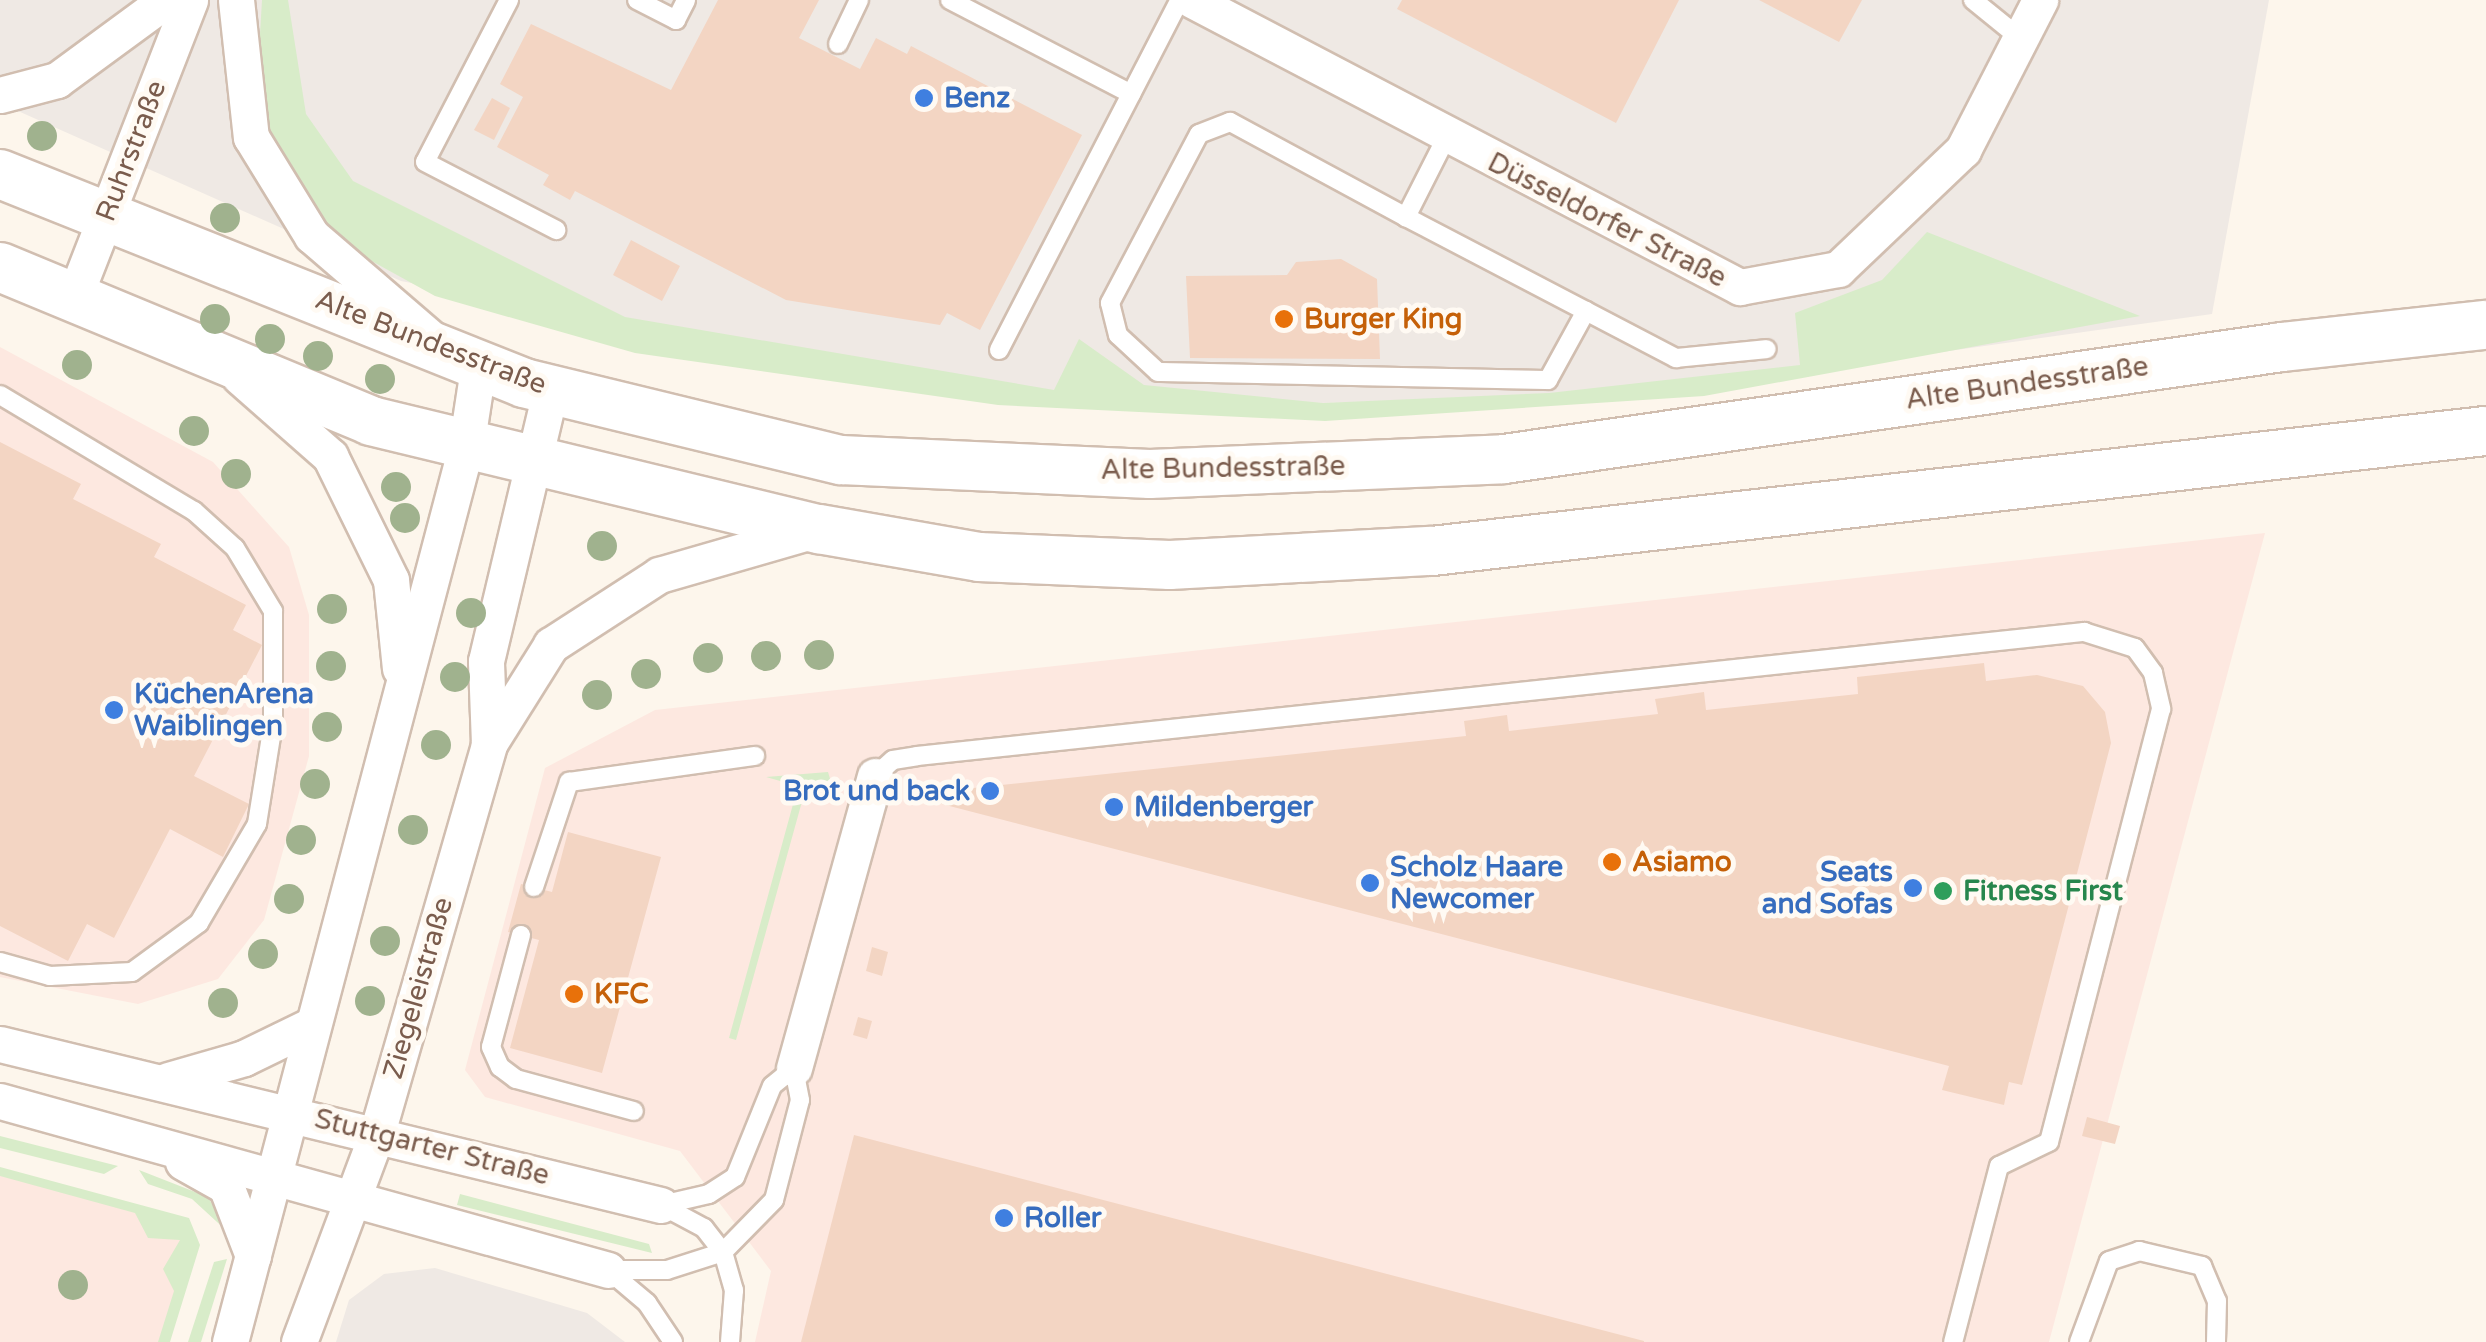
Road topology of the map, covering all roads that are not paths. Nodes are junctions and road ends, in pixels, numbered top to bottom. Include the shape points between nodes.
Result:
1 (166, 0) edge
2 (190, 0) edge
3 (236, 0) edge
4 (509, 0) edge
5 (636, 0) edge
6 (686, 0) edge
7 (858, 0) edge
8 (950, 0) edge
9 (1180, 0) edge
10 (1192, 0) edge
11 (1974, 0) edge
12 (2040, 0) edge
13 (2020, 38) junction
14 (838, 44) dead end
15 (1131, 94) junction
16 (0, 95) edge
17 (1446, 138) junction
18 (0, 174) edge
19 (1406, 217) junction
20 (104, 221) junction
21 (556, 230) dead end
22 (0, 268) edge
23 (72, 303) junction
24 (1586, 311) junction
25 (2486, 325) edge
26 (436, 342) junction
27 (1767, 349) dead end
28 (999, 350) dead end
29 (480, 362) junction
30 (232, 369) junction
31 (551, 389) junction
32 (0, 396) edge
33 (2486, 431) edge
34 (466, 446) junction
35 (534, 464) junction
36 (819, 529) junction
37 (403, 691) junction
38 (489, 744) junction
39 (755, 756) dead end
40 (875, 776) joint
41 (534, 888) dead end
42 (521, 935) dead end
43 (0, 962) edge
44 (312, 1026) junction
45 (0, 1044) edge
46 (794, 1068) junction
47 (162, 1082) junction
48 (0, 1101) edge
49 (634, 1111) dead end
50 (289, 1112) junction
51 (378, 1133) junction
52 (137, 1135) junction
53 (274, 1175) junction
54 (348, 1195) junction
55 (661, 1205) junction
56 (723, 1252) junction
57 (253, 1256) junction
58 (608, 1270) junction
59 (230, 1342) edge
60 (299, 1342) edge
61 (674, 1342) edge
62 (730, 1342) edge
63 (1953, 1342) edge
64 (2079, 1342) edge
65 (2216, 1342) edge

1 - 16 street via 57,80
2 - 20 street, Ruhrstraße
3 - 26 street via 251,137 312,236
4 - 21 lane via 425,162
5 - 6 lane via 676,20
7 - 14 lane
8 - 15 lane
9 - 15 lane
10 - 17 street, Düsseldorfer Straße
11 - 13 lane
12 - 13 street, Düsseldorfer Straße
13 - 17 street, Düsseldorfer Straße via 1963,150 1838,269 1740,287
15 - 28 lane
17 - 19 lane
18 - 20 main road, Alte Bundesstraße
19 - 24 lane
19 - 24 lane via 1230,122 1199,134 1110,303 1118,335 1158,372 1548,380
20 - 23 street, Ruhrstraße
20 - 26 main road, Alte Bundesstraße
22 - 23 main road
23 - 30 main road
24 - 27 lane via 1676,358
25 - 31 main road, Alte Bundesstraße via 1504,460 1150,474 841,460
26 - 29 main road, Alte Bundesstraße
29 - 31 main road, Alte Bundesstraße
29 - 34 street
30 - 34 main road
30 - 37 street via 330,456 390,580
31 - 35 street, Ziegeleistraße
32 - 43 lane via 194,511 235,548 272,611 273,724 258,824 199,924 132,972 50,976
33 - 36 main road via 1394,553 1113,563 979,557
34 - 35 main road
34 - 37 street
35 - 36 main road
35 - 38 street, Ziegeleistraße via 486,662
36 - 38 street, Ziegeleistraße via 659,575 551,645
37 - 44 street
38 - 51 street, Ziegeleistraße
39 - 41 lane via 568,782
40 - 46 street, Stuttgarter Straße
40 - 63 lane via 892,760 2084,632 2135,648 2153,673 2161,709 2049,1142 1999,1166
42 - 49 lane via 491,1047 500,1067 516,1079
44 - 47 street via 244,1058
44 - 50 street
45 - 47 street, Stuttgarter Straße
46 - 55 lane, Stuttgarter Straße via 772,1086 735,1177 709,1194
46 - 56 lane, Stuttgarter Straße via 800,1100 774,1200
47 - 50 street, Stuttgarter Straße
48 - 52 street, Stuttgarter Straße
50 - 51 street, Stuttgarter Straße
50 - 53 street
51 - 54 street, Ziegeleistraße
51 - 55 street, Stuttgarter Straße
52 - 53 street, Stuttgarter Straße
52 - 57 street, Stuttgarter Straße via 226,1186
53 - 54 street, Stuttgarter Straße
53 - 57 street
54 - 58 street, Stuttgarter Straße
54 - 60 street, Ziegeleistraße
55 - 56 lane via 704,1228
56 - 58 lane, Stuttgarter Straße via 666,1270
56 - 62 lane via 734,1290
57 - 59 street
58 - 61 lane via 648,1303
64 - 65 lane via 2109,1262 2139,1251 2202,1266 2218,1301

